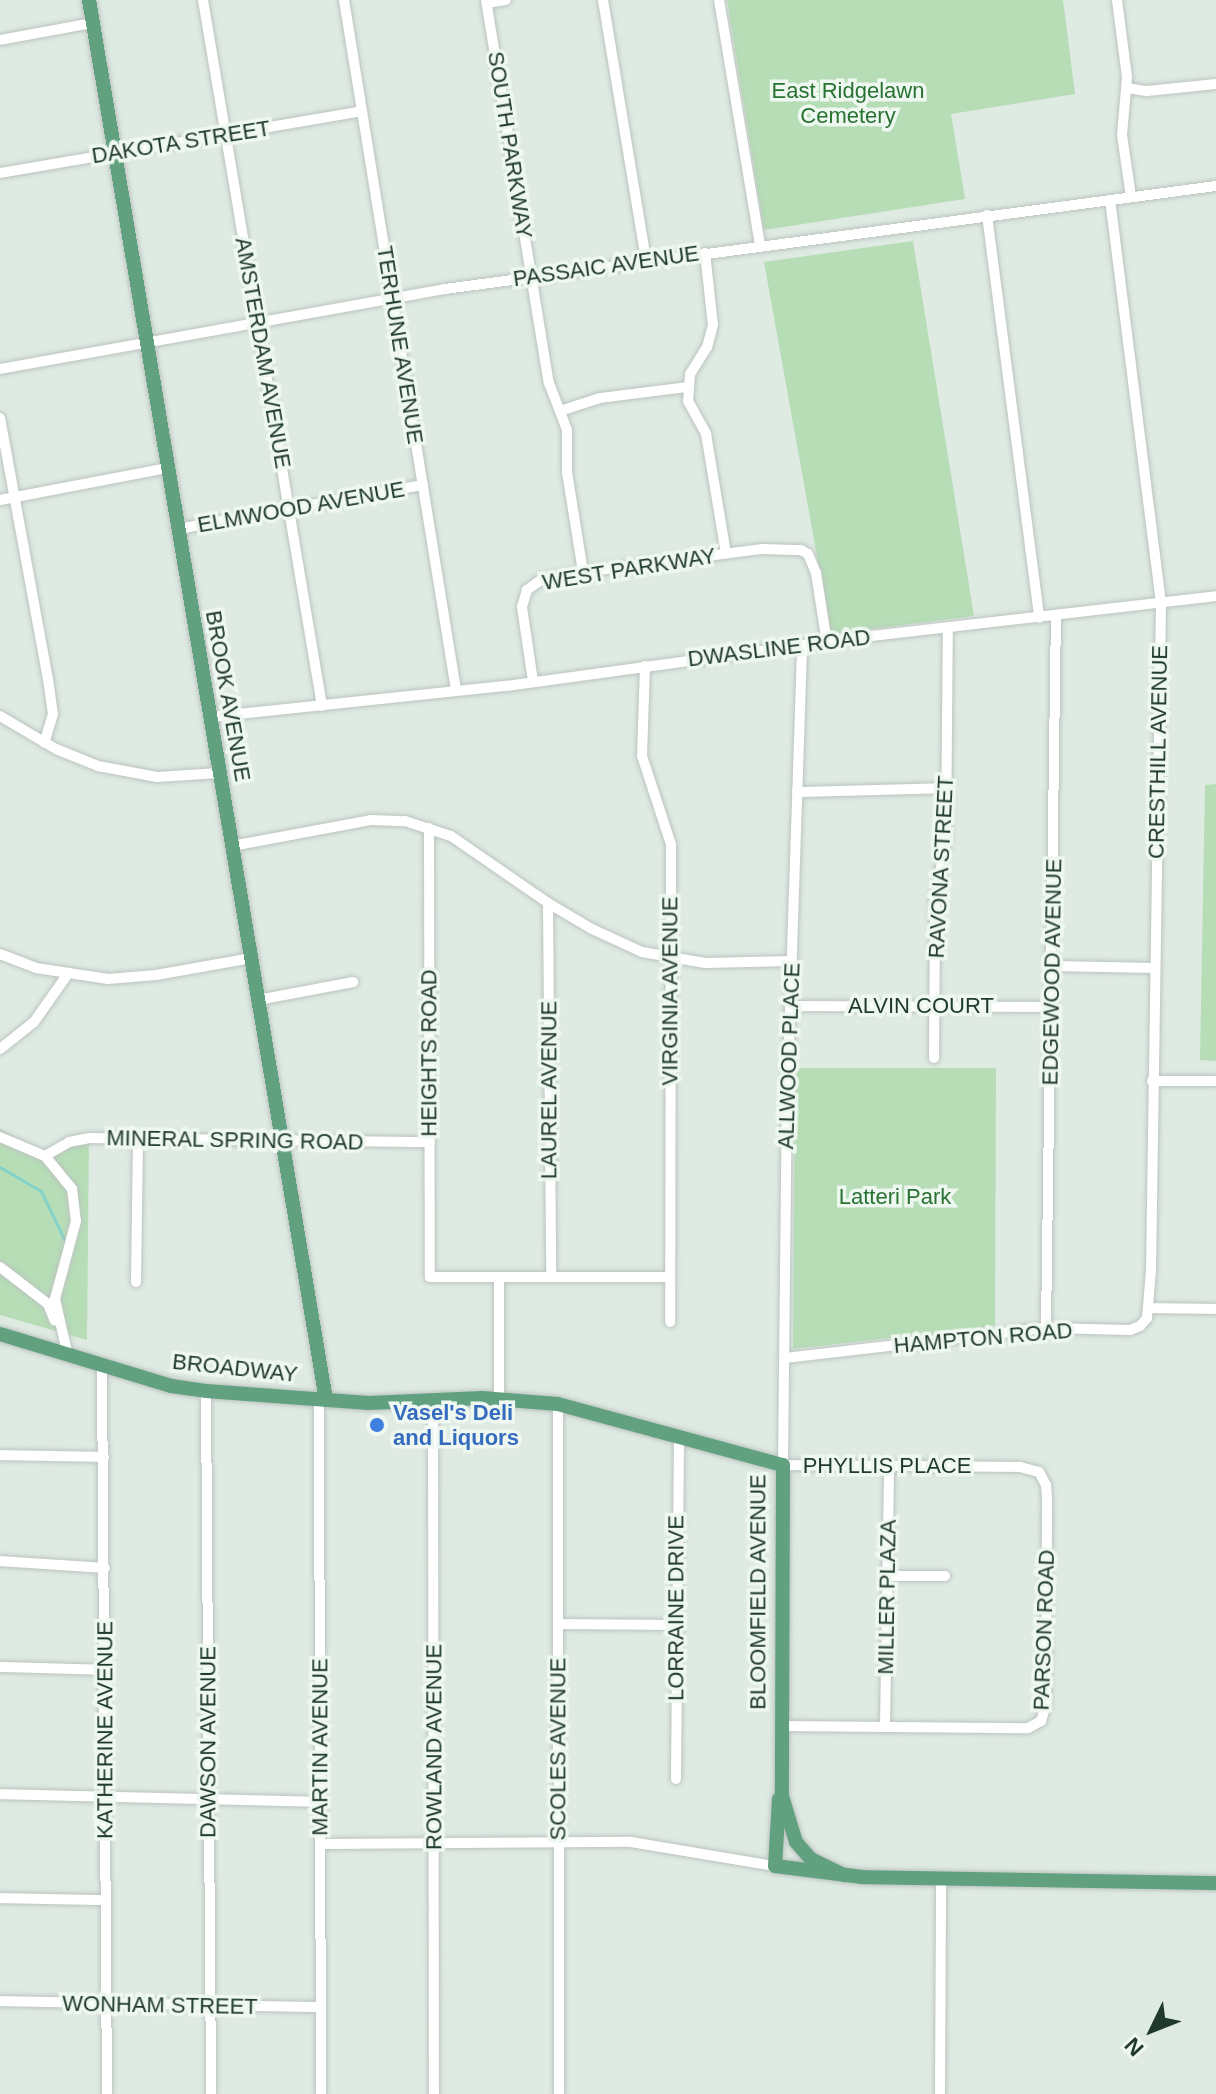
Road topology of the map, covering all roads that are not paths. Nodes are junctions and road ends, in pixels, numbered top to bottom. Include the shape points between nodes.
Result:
1 (89, 0) edge
2 (203, 0) edge
3 (344, 0) edge
4 (506, 0) edge
5 (603, 0) edge
6 (719, 0) edge
7 (1117, 0) edge
8 (486, 2) edge
9 (93, 23) junction
10 (0, 40) edge
11 (1216, 84) edge
12 (1127, 88) junction
13 (362, 111) junction
14 (226, 136) junction
15 (115, 154) junction
16 (0, 173) edge
17 (1216, 186) edge
18 (1131, 197) junction
19 (1110, 200) junction
20 (987, 215) junction
21 (760, 246) junction
22 (705, 253) junction
23 (646, 261) junction
24 (531, 276) junction
25 (392, 298) junction
26 (258, 322) junction
27 (147, 342) junction
28 (0, 369) edge
29 (687, 387) junction
30 (560, 411) junction
31 (0, 418) edge
32 (168, 468) junction
33 (423, 485) junction
34 (14, 497) junction
35 (0, 500) edge
36 (289, 509) junction
37 (178, 529) junction
38 (726, 553) junction
39 (583, 572) junction
40 (1216, 596) edge
41 (1161, 603) junction
42 (1056, 616) junction
43 (1039, 618) junction
44 (948, 628) junction
45 (827, 643) junction
46 (802, 647) junction
47 (645, 666) junction
48 (533, 681) junction
49 (456, 690) junction
50 (322, 706) junction
51 (0, 716) edge
52 (210, 717) junction
53 (44, 743) junction
54 (219, 773) junction
55 (946, 788) junction
56 (797, 792) junction
57 (429, 828) junction
58 (232, 846) junction
59 (548, 903) junction
60 (0, 954) edge
61 (251, 958) junction
62 (669, 958) junction
63 (792, 961) junction
64 (1052, 966) junction
65 (1155, 968) junction
66 (67, 975) junction
67 (353, 982) dead end
68 (258, 1000) junction
69 (791, 1006) junction
70 (934, 1006) junction
71 (1052, 1007) junction
72 (0, 1049) edge
73 (934, 1058) dead end
74 (1152, 1081) junction
75 (1216, 1081) edge
76 (0, 1137) edge
77 (138, 1138) junction
78 (282, 1141) junction
79 (430, 1142) junction
80 (45, 1156) junction
81 (0, 1267) edge
82 (499, 1277) junction
83 (551, 1277) junction
84 (670, 1277) junction
85 (136, 1282) dead end
86 (1148, 1308) junction
87 (1216, 1309) edge
88 (670, 1322) dead end
89 (1046, 1328) junction
90 (0, 1334) edge
91 (67, 1352) junction
92 (785, 1358) junction
93 (102, 1365) junction
94 (206, 1391) junction
95 (499, 1399) junction
96 (322, 1400) junction
97 (433, 1400) junction
98 (376, 1402) joint
99 (558, 1404) junction
100 (679, 1437) junction
101 (0, 1455) edge
102 (104, 1457) junction
103 (783, 1465) junction
104 (889, 1466) junction
105 (990, 1466) joint
106 (0, 1561) edge
107 (105, 1568) junction
108 (887, 1576) junction
109 (945, 1576) dead end
110 (558, 1624) junction
111 (675, 1625) junction
112 (0, 1667) edge
113 (105, 1670) junction
114 (781, 1726) junction
115 (885, 1727) junction
116 (676, 1779) dead end
117 (0, 1794) edge
118 (105, 1796) junction
119 (782, 1796) junction
120 (209, 1797) junction
121 (320, 1802) junction
122 (558, 1842) junction
123 (434, 1843) junction
124 (321, 1844) junction
125 (775, 1866) junction
126 (844, 1875) junction
127 (941, 1878) junction
128 (1216, 1883) edge
129 (0, 1898) edge
130 (106, 1900) junction
131 (0, 2001) edge
132 (107, 2004) junction
133 (210, 2006) junction
134 (320, 2007) junction
135 (107, 2094) edge
136 (211, 2094) edge
137 (321, 2094) edge
138 (434, 2094) edge
139 (559, 2094) edge
140 (940, 2094) edge

1 - 9 main road, BROOK AVENUE
2 - 14 street, AMSTERDAM AVENUE
3 - 13 street, TERHUNE AVENUE
4 - 8 street
5 - 23 street
6 - 21 street
7 - 12 street
8 - 24 street, SOUTH PARKWAY
9 - 10 street
9 - 15 main road, BROOK AVENUE
11 - 12 street
12 - 18 street via 1122,135
13 - 14 street, DAKOTA STREET
13 - 25 street, TERHUNE AVENUE
14 - 15 street, DAKOTA STREET
14 - 26 street, AMSTERDAM AVENUE
15 - 16 street, DAKOTA STREET
15 - 27 main road, BROOK AVENUE
17 - 18 street, PASSAIC AVENUE
18 - 19 street, PASSAIC AVENUE
19 - 20 street, PASSAIC AVENUE
19 - 41 street, CRESTHILL AVENUE
20 - 21 street, PASSAIC AVENUE
20 - 43 street
21 - 22 street, PASSAIC AVENUE
22 - 23 street, PASSAIC AVENUE
22 - 29 street via 713,325
23 - 24 street, PASSAIC AVENUE
24 - 25 street, PASSAIC AVENUE
24 - 30 street, SOUTH PARKWAY via 549,383
25 - 26 street, PASSAIC AVENUE
25 - 33 street, TERHUNE AVENUE
26 - 27 street, PASSAIC AVENUE
26 - 36 street, AMSTERDAM AVENUE
27 - 28 street, PASSAIC AVENUE
27 - 32 main road, BROOK AVENUE
29 - 30 street via 600,398
29 - 38 street via 691,409 709,445
30 - 39 street, SOUTH PARKWAY via 567,430 567,472
31 - 34 street
32 - 34 street
32 - 37 main road, BROOK AVENUE
33 - 36 street, ELMWOOD AVENUE
33 - 49 street, TERHUNE AVENUE
34 - 35 street
34 - 53 street via 53,714
36 - 37 street, ELMWOOD AVENUE
36 - 50 street, AMSTERDAM AVENUE
37 - 52 main road, BROOK AVENUE
38 - 39 street, WEST PARKWAY
38 - 45 street, WEST PARKWAY via 801,550 813,562
39 - 48 street, WEST PARKWAY via 542,579 523,598
40 - 41 street, DWASLINE ROAD
41 - 42 street, DWASLINE ROAD
41 - 65 street, CRESTHILL AVENUE
42 - 43 street, DWASLINE ROAD
42 - 64 street, EDGEWOOD AVENUE
43 - 44 street, DWASLINE ROAD
44 - 45 street, DWASLINE ROAD
44 - 55 street, RAVONA STREET
45 - 46 street, DWASLINE ROAD
46 - 47 street, DWASLINE ROAD
46 - 56 street, ALLWOOD PLACE
47 - 48 street, DWASLINE ROAD
47 - 62 street, VIRGINIA AVENUE via 642,756 671,844
48 - 49 street, DWASLINE ROAD
49 - 50 street, DWASLINE ROAD
50 - 52 street, DWASLINE ROAD
51 - 53 street
52 - 54 main road, BROOK AVENUE
53 - 54 street via 98,766 138,774 176,778
54 - 58 main road, BROOK AVENUE
55 - 56 street
55 - 70 street, RAVONA STREET via 946,840 935,901
56 - 63 street, ALLWOOD PLACE
57 - 58 street via 371,820
57 - 59 street via 451,836
57 - 79 street, HEIGHTS ROAD
58 - 61 main road, BROOK AVENUE
59 - 62 street via 626,945
59 - 83 street, LAUREL AVENUE
60 - 66 street
61 - 66 street via 156,975
61 - 68 main road, BROOK AVENUE
62 - 63 street via 705,963
62 - 84 street, VIRGINIA AVENUE
63 - 69 street, ALLWOOD PLACE
64 - 65 street
64 - 71 street, EDGEWOOD AVENUE
65 - 74 street, CRESTHILL AVENUE
66 - 72 street via 34,1022
67 - 68 street
68 - 78 main road, BROOK AVENUE
69 - 70 street, ALVIN COURT
69 - 92 street, ALLWOOD PLACE
70 - 71 street, ALVIN COURT
70 - 73 street, RAVONA STREET
71 - 89 street, EDGEWOOD AVENUE
74 - 75 street
74 - 86 street, CRESTHILL AVENUE
76 - 80 street
77 - 78 street, MINERAL SPRING ROAD
77 - 80 street, MINERAL SPRING ROAD via 69,1142
77 - 85 street
78 - 79 street, MINERAL SPRING ROAD
78 - 96 main road, BROOK AVENUE
79 - 82 street, HEIGHTS ROAD via 430,1277
80 - 91 street via 72,1189 76,1221 55,1299
81 - 91 street via 48,1304
82 - 83 street
82 - 95 street
83 - 84 street
84 - 88 street, VIRGINIA AVENUE
86 - 87 street
86 - 89 street, HAMPTON ROAD via 1147,1318 1130,1330
89 - 92 street, HAMPTON ROAD
90 - 91 main road, BROADWAY
91 - 93 main road, BROADWAY
92 - 103 street, ALLWOOD PLACE
93 - 94 main road, BROADWAY
93 - 102 street, KATHERINE AVENUE
94 - 96 main road, BROADWAY
94 - 120 street, DAWSON AVENUE
95 - 97 main road, BLOOMFIELD AVENUE
95 - 99 main road, BLOOMFIELD AVENUE
96 - 98 main road, BROADWAY
96 - 121 street, MARTIN AVENUE
97 - 98 main road, BLOOMFIELD AVENUE
97 - 123 street, ROWLAND AVENUE
99 - 100 main road, BLOOMFIELD AVENUE
99 - 110 street, SCOLES AVENUE
100 - 103 main road, BLOOMFIELD AVENUE
100 - 111 street, LORRAINE DRIVE
101 - 102 street
102 - 107 street, KATHERINE AVENUE
103 - 104 street, PHYLLIS PLACE
103 - 114 main road, BLOOMFIELD AVENUE
104 - 105 street, PHYLLIS PLACE
104 - 108 street, MILLER PLAZA
105 - 115 street, PARSON ROAD via 1030,1468 1046,1485 1044,1714 1028,1728
106 - 107 street
107 - 113 street, KATHERINE AVENUE
108 - 109 street
108 - 115 street, MILLER PLAZA
110 - 111 street
110 - 122 street, SCOLES AVENUE
111 - 116 street, LORRAINE DRIVE
112 - 113 street
113 - 118 street, KATHERINE AVENUE
114 - 115 street, PARSON ROAD
114 - 119 main road, BLOOMFIELD AVENUE
117 - 118 street
118 - 120 street
118 - 130 street, KATHERINE AVENUE
119 - 125 main road, BLOOMFIELD AVENUE via 776,1802
119 - 126 main road, BLOOMFIELD AVENUE via 796,1842 811,1859
120 - 121 street
120 - 133 street, DAWSON AVENUE
121 - 124 street, MARTIN AVENUE
122 - 123 street
122 - 125 street via 631,1842
122 - 139 street, SCOLES AVENUE
123 - 124 street
123 - 138 street, ROWLAND AVENUE
124 - 134 street, MARTIN AVENUE
125 - 126 main road, BLOOMFIELD AVENUE
126 - 127 main road, BLOOMFIELD AVENUE
127 - 128 main road, BLOOMFIELD AVENUE
127 - 140 street
129 - 130 street
130 - 132 street, KATHERINE AVENUE
131 - 132 street, WONHAM STREET
132 - 133 street, WONHAM STREET
132 - 135 street, KATHERINE AVENUE
133 - 134 street, WONHAM STREET
133 - 136 street, DAWSON AVENUE
134 - 137 street, MARTIN AVENUE

